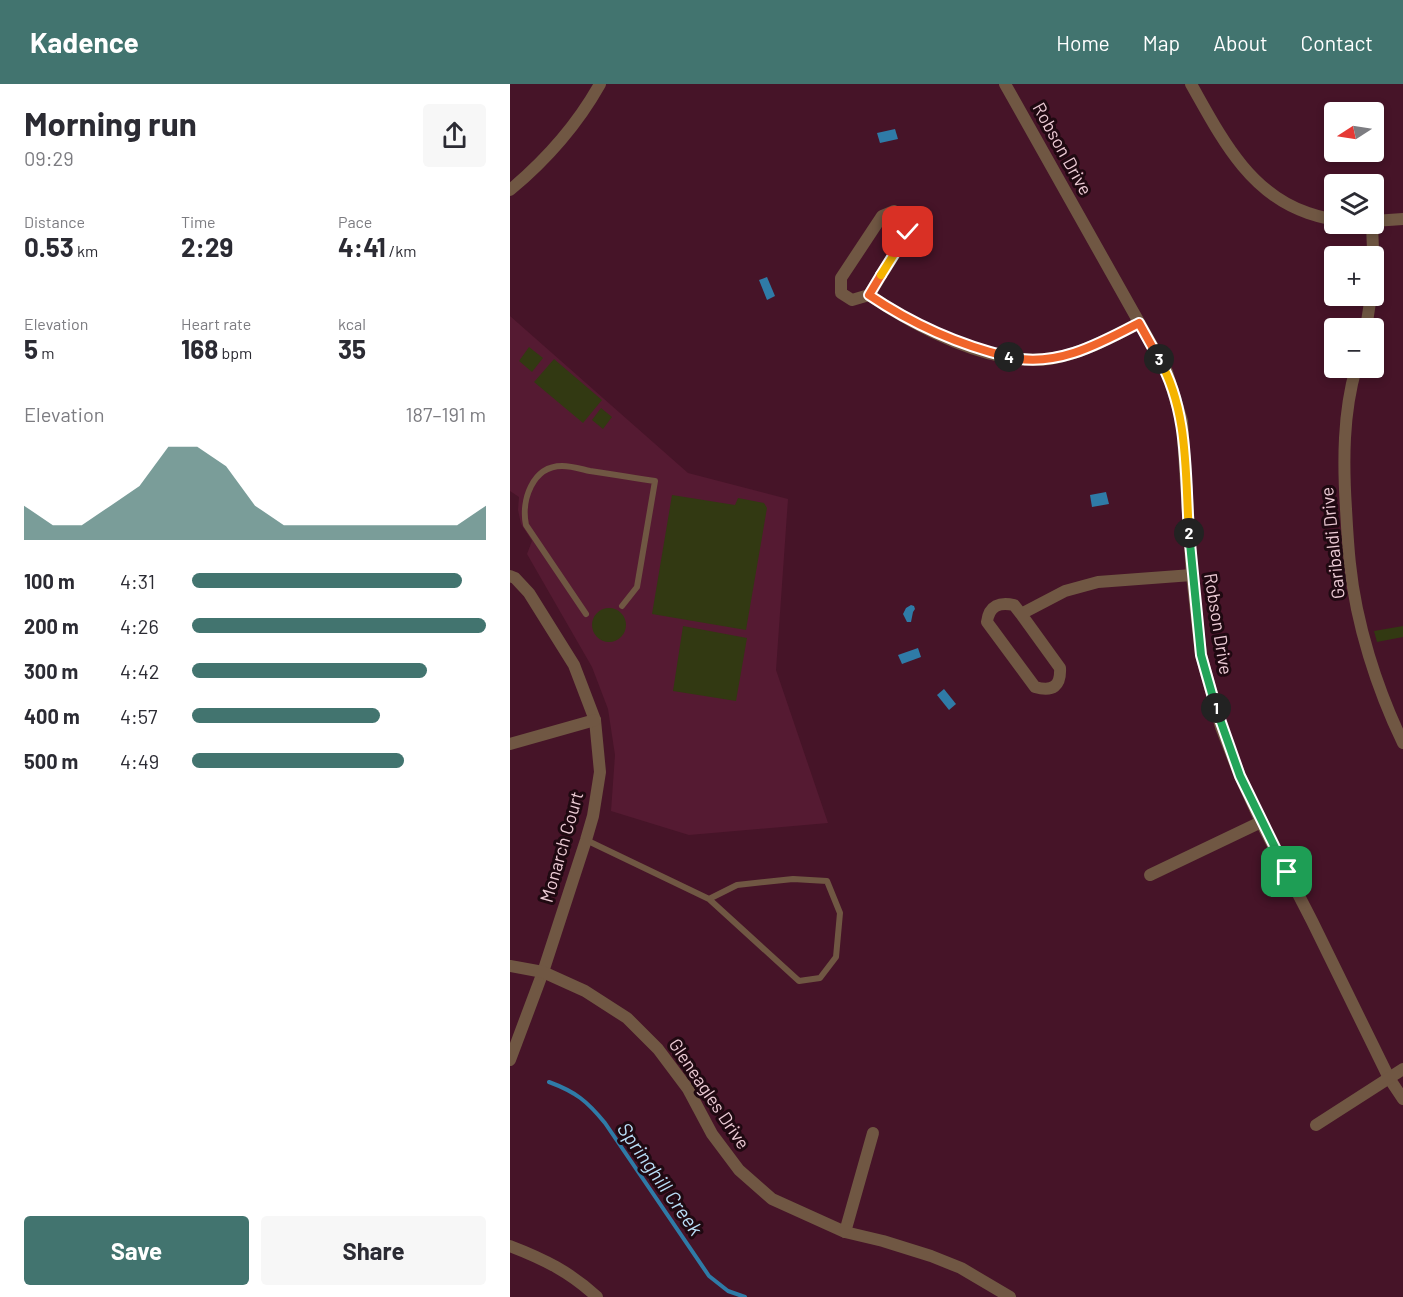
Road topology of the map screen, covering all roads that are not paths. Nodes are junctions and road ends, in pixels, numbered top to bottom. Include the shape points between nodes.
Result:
1 (600, 84) edge
2 (1005, 84) edge
3 (1191, 84) edge
4 (510, 190) edge
5 (1324, 218) edge
6 (1403, 219) edge
7 (1384, 221) edge
8 (869, 295) junction
9 (1139, 323) junction
10 (1353, 378) edge
11 (1192, 574) junction
12 (510, 576) edge
13 (622, 606) dead end
14 (586, 614) dead end
15 (1021, 614) junction
16 (595, 720) junction
17 (510, 744) edge
18 (1403, 744) edge
19 (1261, 822) junction
20 (586, 840) junction
21 (1150, 875) dead end
22 (709, 899) junction
23 (510, 966) edge
24 (543, 972) junction
25 (510, 1060) edge
26 (1403, 1069) edge
27 (1389, 1078) junction
28 (1403, 1099) edge
29 (1316, 1125) dead end
30 (873, 1133) dead end
31 (845, 1232) junction
32 (510, 1246) edge
33 (597, 1297) edge
34 (1010, 1297) edge

1 - 4 street via 550,153
2 - 9 street, Robson Drive
3 - 5 street via 1243,168 1273,196
6 - 7 street
8 - 8 street via 908,232 905,218 894,211 882,216 841,278 841,293 852,300
8 - 9 street via 943,336 1017,359 1048,359 1076,353
9 - 11 street, Robson Drive via 1167,372 1182,421
10 - 18 street, Garibaldi Drive via 1344,464 1350,566 1368,652
11 - 15 street via 1098,582 1065,591
11 - 19 street, Robson Drive via 1201,655 1221,727
12 - 16 street, Monarch Court via 529,593 574,665
13 - 14 lane via 637,587 655,482 561,466 545,471 532,483 523,512 526,525
15 - 15 street via 1060,668 1060,678 1054,687 1035,687 987,622 993,607 1002,603 1014,605
16 - 17 street
16 - 20 street, Monarch Court via 600,772
19 - 21 street
19 - 27 street, Robson Drive
20 - 22 lane
20 - 24 street, Monarch Court
22 - 22 lane via 799,981 820,978 836,957 840,913 828,882 794,879 736,885
23 - 24 street, Gleneagles Drive
24 - 25 street, Monarch Court
24 - 31 street, Gleneagles Drive via 585,991 627,1018 658,1049 688,1089 712,1134 739,1170 772,1199
26 - 27 street
27 - 28 street, Robson Drive
27 - 29 street
30 - 31 street
31 - 34 street, Gleneagles Drive via 931,1256 961,1268
32 - 33 street via 545,1259

